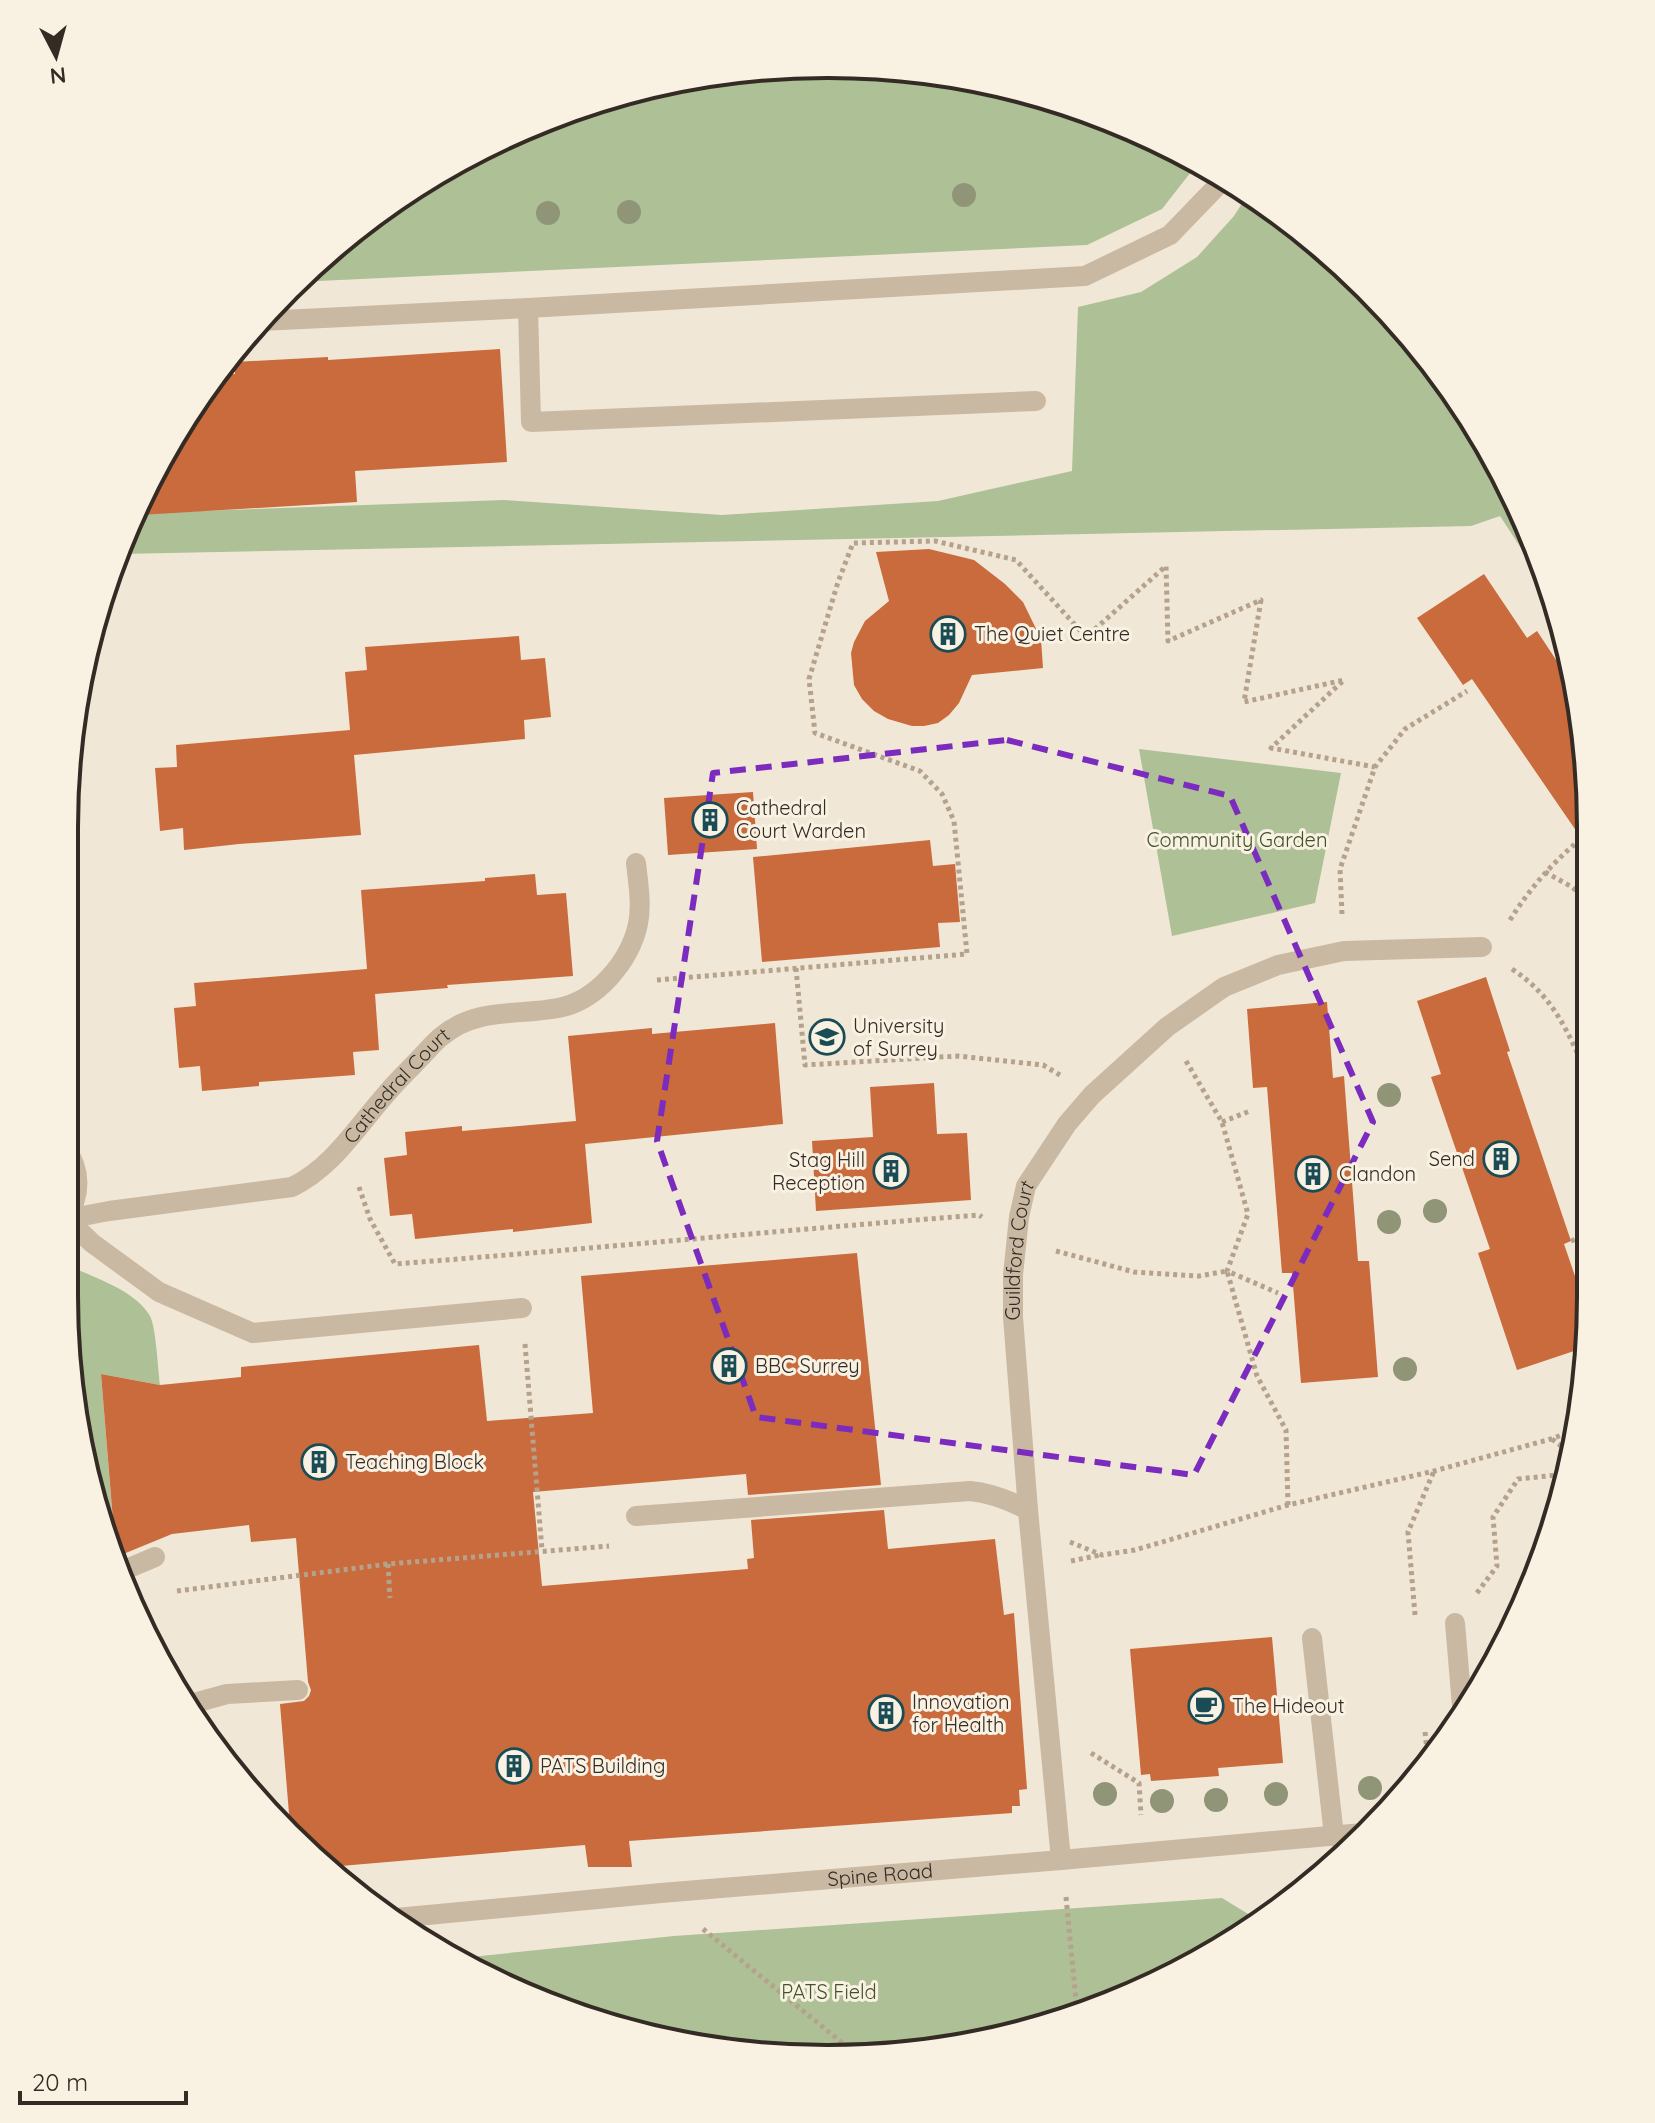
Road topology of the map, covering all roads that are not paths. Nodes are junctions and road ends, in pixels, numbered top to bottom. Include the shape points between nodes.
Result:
1 (1216, 187) edge
2 (528, 308) junction
3 (276, 320) edge
4 (1036, 401) dead end
5 (636, 863) dead end
6 (1482, 947) road end
7 (78, 1217) edge
8 (78, 1231) edge
9 (522, 1308) road end
10 (636, 1516) dead end
11 (1029, 1519) junction
12 (155, 1557) dead end
13 (130, 1568) edge
14 (1455, 1623) road end
15 (1312, 1638) dead end
16 (298, 1690) dead end
17 (1461, 1696) edge
18 (198, 1702) edge
19 (1347, 1835) edge
20 (1334, 1836) junction
21 (1061, 1860) junction
22 (408, 1917) edge

1 - 2 lane via 1170,235 1085,276
2 - 3 lane
2 - 4 lane via 531,422
5 - 7 lane, Cathedral Court via 639,922 619,966 603,984 583,1000 560,1008 480,1016 458,1024 308,1179 292,1187
6 - 11 lane, Guildford Court via 1344,951 1278,965 1224,987 1167,1027 1067,1124 1026,1186 1013,1275
8 - 9 lane via 159,1292 253,1333
10 - 11 lane via 970,1491 1013,1502
11 - 21 lane, Guildford Court
12 - 13 lane
14 - 17 lane
15 - 20 lane
16 - 18 lane via 227,1694
19 - 20 lane, Spine Road
20 - 21 lane, Spine Road
21 - 22 lane, Spine Road

